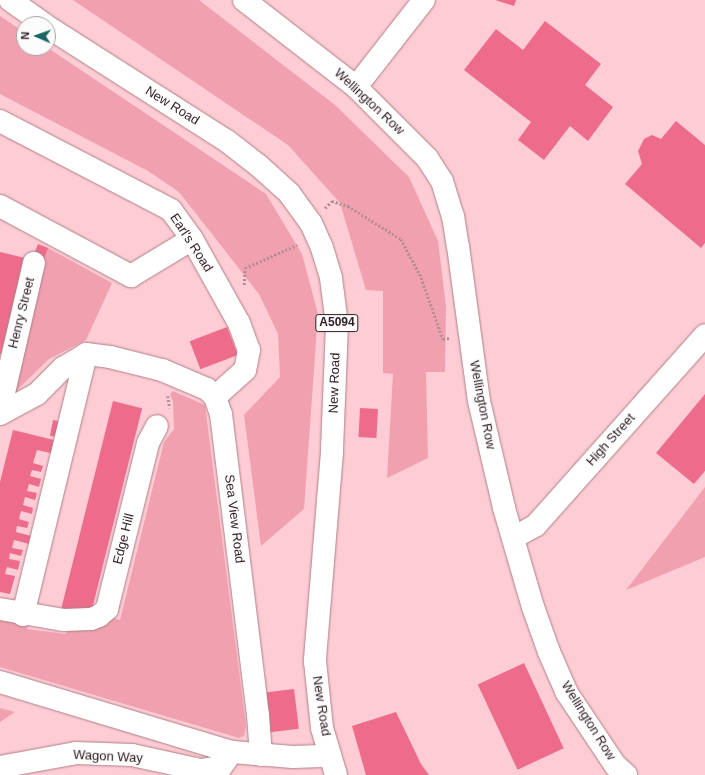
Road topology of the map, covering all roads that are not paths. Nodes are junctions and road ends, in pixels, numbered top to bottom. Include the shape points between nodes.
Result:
1 (10, 0) edge
2 (244, 0) edge
3 (424, 0) edge
4 (33, 16) edge
5 (56, 31) edge
6 (356, 87) junction
7 (0, 121) edge
8 (0, 206) edge
9 (192, 239) junction
10 (34, 264) dead end
11 (705, 335) edge
12 (86, 354) junction
13 (215, 397) junction
14 (0, 410) edge
15 (0, 414) edge
16 (157, 426) dead end
17 (513, 538) junction
18 (0, 609) edge
19 (23, 615) junction
20 (0, 682) edge
21 (232, 752) junction
22 (261, 755) junction
23 (333, 765) edge
24 (0, 767) edge
25 (626, 775) edge

1 - 4 street
2 - 6 street, Wellington Row
3 - 6 street
5 - 23 street, New Road / A5094 via 227,141 289,192 311,223 331,278 337,325 332,452 315,661 322,728
6 - 17 street, Wellington Row via 428,158 442,181 453,216 479,401
7 - 9 street, Earl's Road via 171,210
8 - 9 street via 131,276
9 - 13 street, Earl's Road via 239,323 249,350 245,370
10 - 14 street, Henry Street
11 - 17 street, High Street via 536,524
12 - 13 street via 110,357 162,370 207,389
12 - 15 street via 63,368 37,394
12 - 19 street
13 - 22 street, Sea View Road via 221,414
16 - 19 street, Edge Hill via 148,443 107,609 100,616 91,619 64,620
17 - 25 street, Wellington Row via 549,652 567,693 615,765
18 - 19 street, Edge Hill
20 - 21 street
21 - 22 street
21 - 24 street, Wagon Way via 220,767 202,770 132,755 76,753
22 - 23 street

